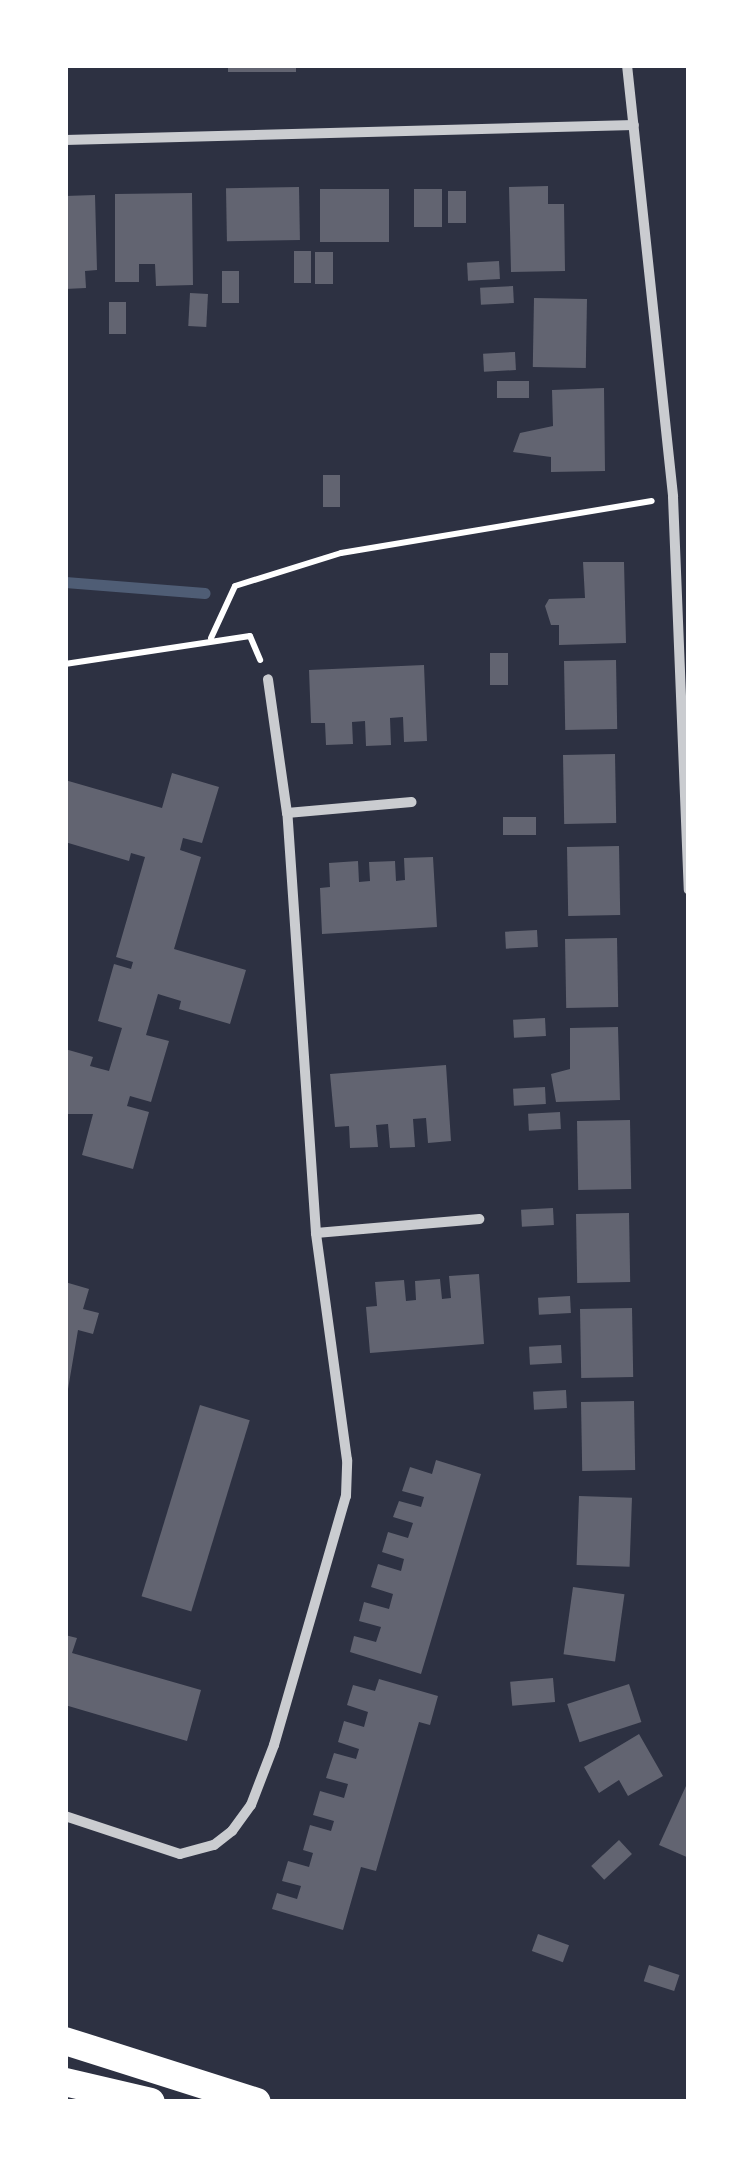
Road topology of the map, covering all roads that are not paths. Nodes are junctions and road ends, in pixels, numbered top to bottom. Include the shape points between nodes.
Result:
1 (627, 65) edge
2 (634, 126) junction
3 (65, 140) edge
4 (268, 680) road end
5 (412, 802) dead end
6 (287, 814) junction
7 (689, 890) edge
8 (478, 1219) dead end
9 (316, 1233) junction
10 (65, 1816) edge
11 (65, 2041) edge
12 (65, 2082) edge
13 (151, 2102) edge
14 (257, 2102) edge

1 - 2 street
2 - 3 street
2 - 7 street via 673,497
4 - 6 street
5 - 6 street
6 - 9 street
8 - 9 street
9 - 10 street via 348,1460 346,1496 252,1805 214,1844 180,1854
11 - 14 highway
12 - 13 highway

